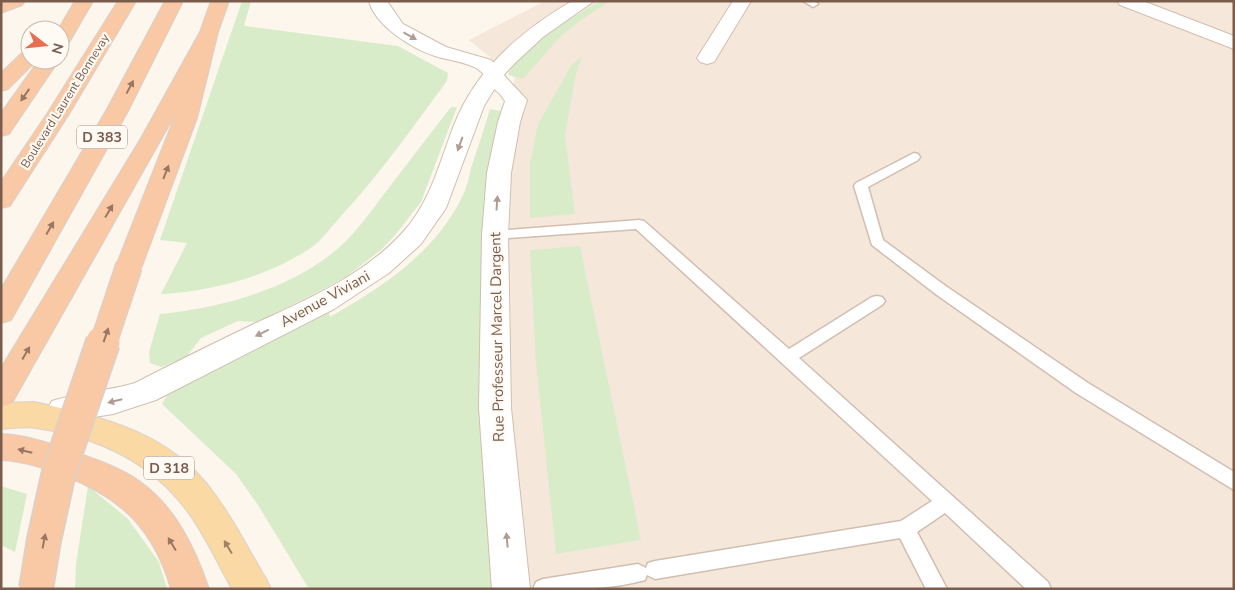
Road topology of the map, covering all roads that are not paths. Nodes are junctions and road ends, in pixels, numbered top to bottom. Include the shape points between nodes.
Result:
1 (16, 1) edge
2 (79, 1) edge
3 (84, 1) edge
4 (127, 1) edge
5 (174, 1) edge
6 (220, 1) edge
7 (378, 1) edge
8 (585, 1) edge
9 (742, 1) edge
10 (1126, 1) edge
11 (1, 8) edge
12 (63, 20) edge
13 (70, 25) edge
14 (209, 32) junction
15 (1234, 43) edge
16 (707, 58) dead end
17 (20, 66) edge
18 (42, 70) edge
19 (500, 82) junction
20 (1, 85) edge
21 (1, 128) edge
22 (914, 157) dead end
23 (1, 201) edge
24 (495, 235) junction
25 (877, 301) dead end
26 (1, 313) edge
27 (788, 357) junction
28 (1, 395) edge
29 (34, 415) junction
30 (1, 416) edge
31 (1, 447) edge
32 (1234, 482) edge
33 (946, 502) junction
34 (905, 529) junction
35 (36, 589) edge
36 (190, 589) edge
37 (252, 589) edge
38 (511, 589) edge
39 (543, 589) edge
40 (937, 589) edge
41 (1041, 589) edge

1 - 11 highway
2 - 12 highway
3 - 13 highway
4 - 23 highway, Boulevard Laurent Bonnevay / D 383
26 -> 5 highway, D 383 via 117,111
6 - 14 highway
7 -> 19 street via 396,28 438,50 484,64
8 - 19 street, Avenue Viviani via 515,51
9 - 16 street
10 - 15 street
28 -> 14 highway via 151,140
35 -> 14 highway, bridge via 59,472 129,266 186,118
17 - 20 highway
18 -> 21 highway
24 -> 19 street, Rue Professeur Marcel Dargent via 499,173 516,100
19 -> 29 street, Avenue Viviani via 474,105 436,205 412,238 376,270 330,300 145,392 113,402
22 - 32 lane via 861,186 877,242 1082,388
24 - 27 lane via 639,224
38 -> 24 street, Rue Professeur Marcel Dargent via 494,408
25 - 27 lane
27 - 33 lane
29 - 30 main road, Avenue Viviani
37 -> 29 main road, D 318 via 201,502 175,472 119,437
36 -> 31 highway via 183,564 159,523 127,491 94,472 54,458
33 - 34 lane
33 - 41 lane
34 - 39 lane
34 - 40 lane

